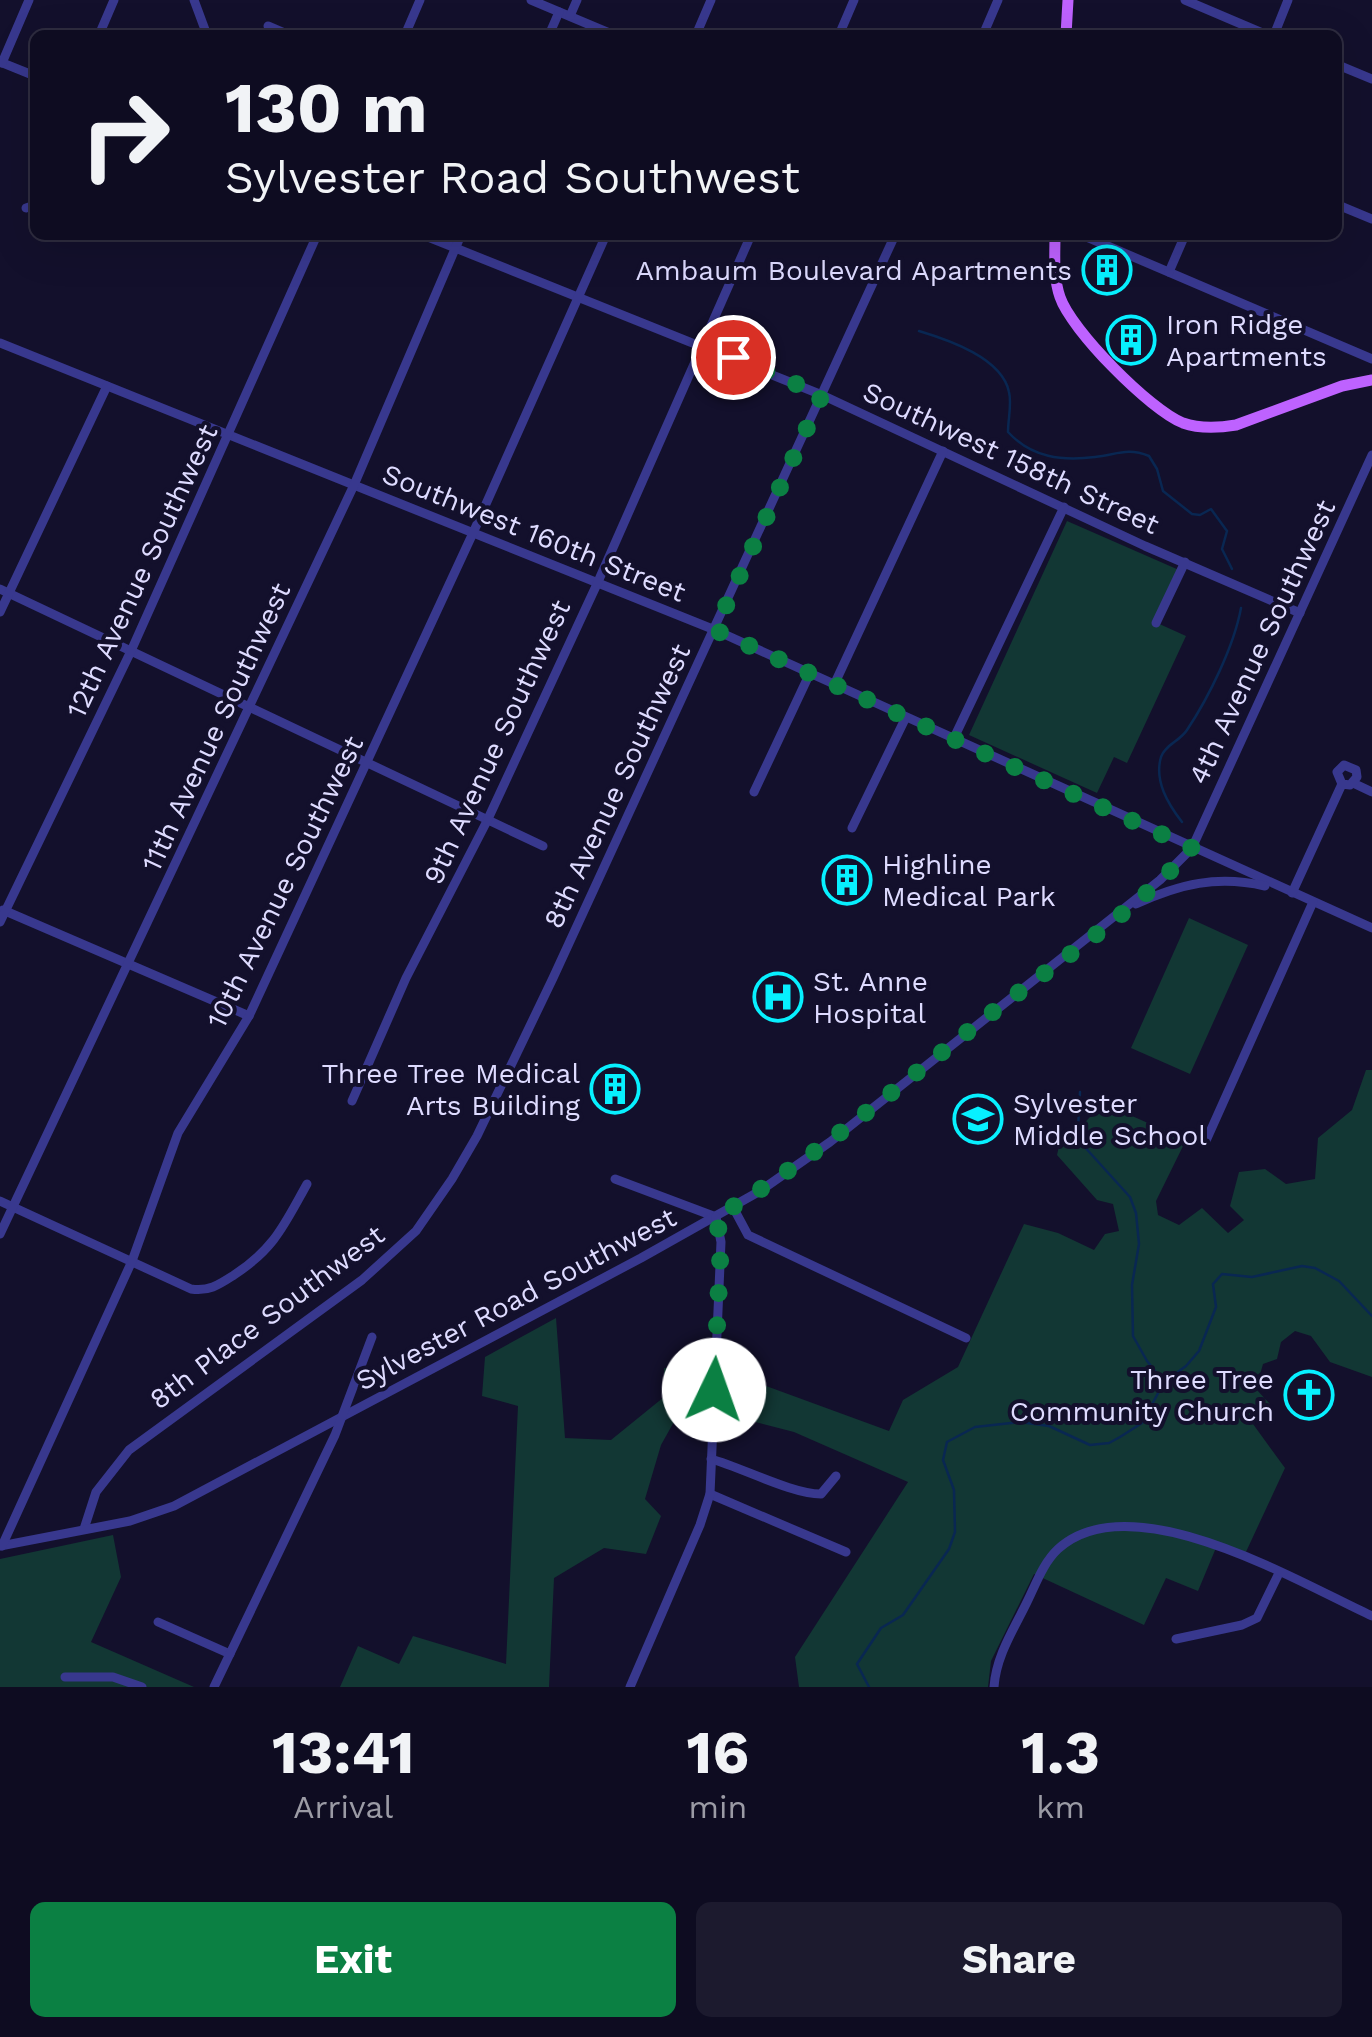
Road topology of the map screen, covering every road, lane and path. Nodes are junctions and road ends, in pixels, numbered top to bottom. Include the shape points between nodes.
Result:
1 (29, 0) edge
2 (114, 0) edge
3 (194, 0) edge
4 (420, 0) edge
5 (530, 0) edge
6 (577, 0) edge
7 (711, 0) edge
8 (854, 0) edge
9 (998, 0) edge
10 (1068, 0) edge
11 (1184, 0) edge
12 (1288, 0) edge
13 (559, 12) junction
14 (570, 16) junction
15 (268, 26) dead end
16 (101, 30) edge
17 (205, 30) edge
18 (277, 30) edge
19 (407, 30) edge
20 (551, 30) edge
21 (602, 30) edge
22 (698, 30) edge
23 (841, 30) edge
24 (985, 30) edge
25 (1066, 30) edge
26 (1258, 30) edge
27 (1273, 30) edge
28 (1, 63) edge
29 (1342, 67) edge
30 (30, 74) edge
31 (1372, 79) edge
32 (1342, 207) edge
33 (1372, 220) edge
34 (315, 240) edge
35 (436, 240) edge
36 (460, 240) edge
37 (604, 240) edge
38 (749, 240) edge
39 (893, 240) edge
40 (1055, 240) edge
41 (1094, 240) edge
42 (1183, 240) edge
43 (456, 248) junction
44 (1169, 272) junction
45 (578, 298) junction
46 (0, 343) edge
47 (703, 344) junction
48 (1361, 354) junction
49 (1372, 360) edge
50 (1372, 380) edge
51 (107, 386) junction
52 (822, 395) junction
53 (230, 436) junction
54 (943, 451) junction
55 (1372, 455) edge
56 (354, 485) junction
57 (1064, 507) junction
58 (473, 534) junction
59 (1185, 562) junction
60 (597, 584) junction
61 (4, 591) edge
62 (0, 612) edge
63 (1300, 613) junction
64 (1156, 624) dead end
65 (715, 630) junction
66 (132, 651) junction
67 (810, 673) junction
68 (834, 685) junction
69 (250, 708) junction
70 (906, 718) junction
71 (953, 740) junction
72 (368, 765) junction
73 (754, 792) dead end
74 (1372, 792) edge
75 (487, 821) junction
76 (852, 828) dead end
77 (543, 846) dead end
78 (1192, 848) junction
79 (1290, 892) junction
80 (1313, 902) junction
81 (1124, 910) junction
82 (3, 911) edge
83 (0, 922) edge
84 (1372, 928) edge
85 (130, 962) junction
86 (249, 1016) junction
87 (352, 1101) dead end
88 (477, 1136) joint
89 (1205, 1142) dead end
90 (615, 1178) dead end
91 (307, 1184) dead end
92 (0, 1201) edge
93 (12, 1206) junction
94 (733, 1208) junction
95 (716, 1217) junction
96 (0, 1234) edge
97 (132, 1261) junction
98 (372, 1337) dead end
99 (966, 1338) dead end
100 (340, 1419) junction
101 (711, 1460) junction
102 (836, 1476) dead end
103 (710, 1494) junction
104 (84, 1529) junction
105 (1, 1546) edge
106 (846, 1552) dead end
107 (1279, 1574) junction
108 (1372, 1616) edge
109 (158, 1622) dead end
110 (1176, 1640) dead end
111 (230, 1654) junction
112 (65, 1677) dead end
113 (142, 1687) edge
114 (214, 1687) edge
115 (630, 1687) edge
116 (994, 1687) edge

1 - 28 street
2 - 16 street
3 - 17 street
4 - 19 street
5 - 13 street
6 - 14 street
7 - 22 street
8 - 23 street
9 - 24 street
10 - 25 main road
11 - 26 street
12 - 27 street
13 - 14 street
13 - 20 street
14 - 21 street
15 - 18 street
28 - 30 street
29 - 31 street
32 - 33 street
34 - 53 street, 12th Avenue Southwest
35 - 43 street, Southwest 158th Street
36 - 43 street, 11th Avenue Southwest
37 - 45 street, 10th Avenue Southwest
38 - 47 street, 9th Avenue Southwest
39 - 52 street, 8th Avenue Southwest
40 - 50 main road via 1060,296 1071,320 1146,397 1184,424 1236,425
41 - 44 street
42 - 44 street
43 - 45 street, Southwest 158th Street
43 - 56 street, 11th Avenue Southwest
44 - 48 street
45 - 47 street, Southwest 158th Street
45 - 58 street, 10th Avenue Southwest
46 - 51 street, Southwest 160th Street
47 - 52 street, Southwest 158th Street
47 - 60 street, 9th Avenue Southwest
48 - 49 street
48 - 50 street
51 - 53 street, Southwest 160th Street
51 - 61 street
52 - 54 street, Southwest 158th Street
52 - 65 street, 8th Avenue Southwest
53 - 56 street, Southwest 160th Street
53 - 66 street, 12th Avenue Southwest
54 - 57 street, Southwest 158th Street
54 - 68 street
55 - 63 street, 4th Avenue Southwest
56 - 58 street, Southwest 160th Street
56 - 69 street, 11th Avenue Southwest
57 - 59 street, Southwest 158th Street
57 - 71 street
58 - 60 street, Southwest 160th Street
58 - 72 street, 10th Avenue Southwest
59 - 63 street, Southwest 158th Street
59 - 64 street
60 - 65 street, Southwest 160th Street
60 - 75 street, 9th Avenue Southwest
61 - 62 street
61 - 66 street
63 - 78 street, 4th Avenue Southwest
65 - 67 street, Southwest 160th Street
65 - 88 street, 8th Avenue Southwest
66 - 69 street
66 - 82 street, 12th Avenue Southwest
67 - 68 street, Southwest 160th Street
67 - 73 street
68 - 70 street, Southwest 160th Street
69 - 72 street
69 - 85 street, 11th Avenue Southwest
70 - 71 street, Southwest 160th Street
70 - 76 street
71 - 78 street, Southwest 160th Street
72 - 75 street
72 - 86 street, 10th Avenue Southwest
74 - 79 street via 1348,784
75 - 77 street
75 - 87 street, 9th Avenue Southwest
78 - 79 street, Southwest 160th Street
78 - 81 street, Sylvester Road Southwest
79 - 80 street, Southwest 160th Street
79 - 81 street via 1212,880
80 - 84 street, Southwest 160th Street
80 - 89 street
81 - 94 street, Sylvester Road Southwest via 830,1142
82 - 83 street, 12th Avenue Southwest
82 - 85 street
85 - 86 street
85 - 93 street, 11th Avenue Southwest
86 - 97 street, 10th Avenue Southwest via 178,1133
88 - 104 street, 8th Place Southwest via 432,1210 401,1246 129,1450 96,1492
90 - 95 street
91 - 97 street via 268,1250 224,1282 191,1289
92 - 93 street
93 - 96 street, 11th Avenue Southwest
93 - 97 street
94 - 95 street, Sylvester Road Southwest
94 - 99 street via 748,1236
95 - 100 street, Sylvester Road Southwest
95 - 101 street via 721,1242
97 - 105 street, 10th Avenue Southwest
98 - 100 street
100 - 104 street, Sylvester Road Southwest via 174,1506
100 - 111 street
101 - 102 street via 809,1494 821,1494
101 - 103 street
103 - 106 street
103 - 115 street
104 - 105 street, Sylvester Road Southwest
107 - 108 street
107 - 110 street via 1257,1618
107 - 116 street via 1224,1548 1156,1528 1088,1532 1059,1548 1044,1566 1001,1655
109 - 111 street
111 - 114 street
112 - 113 street via 113,1676

